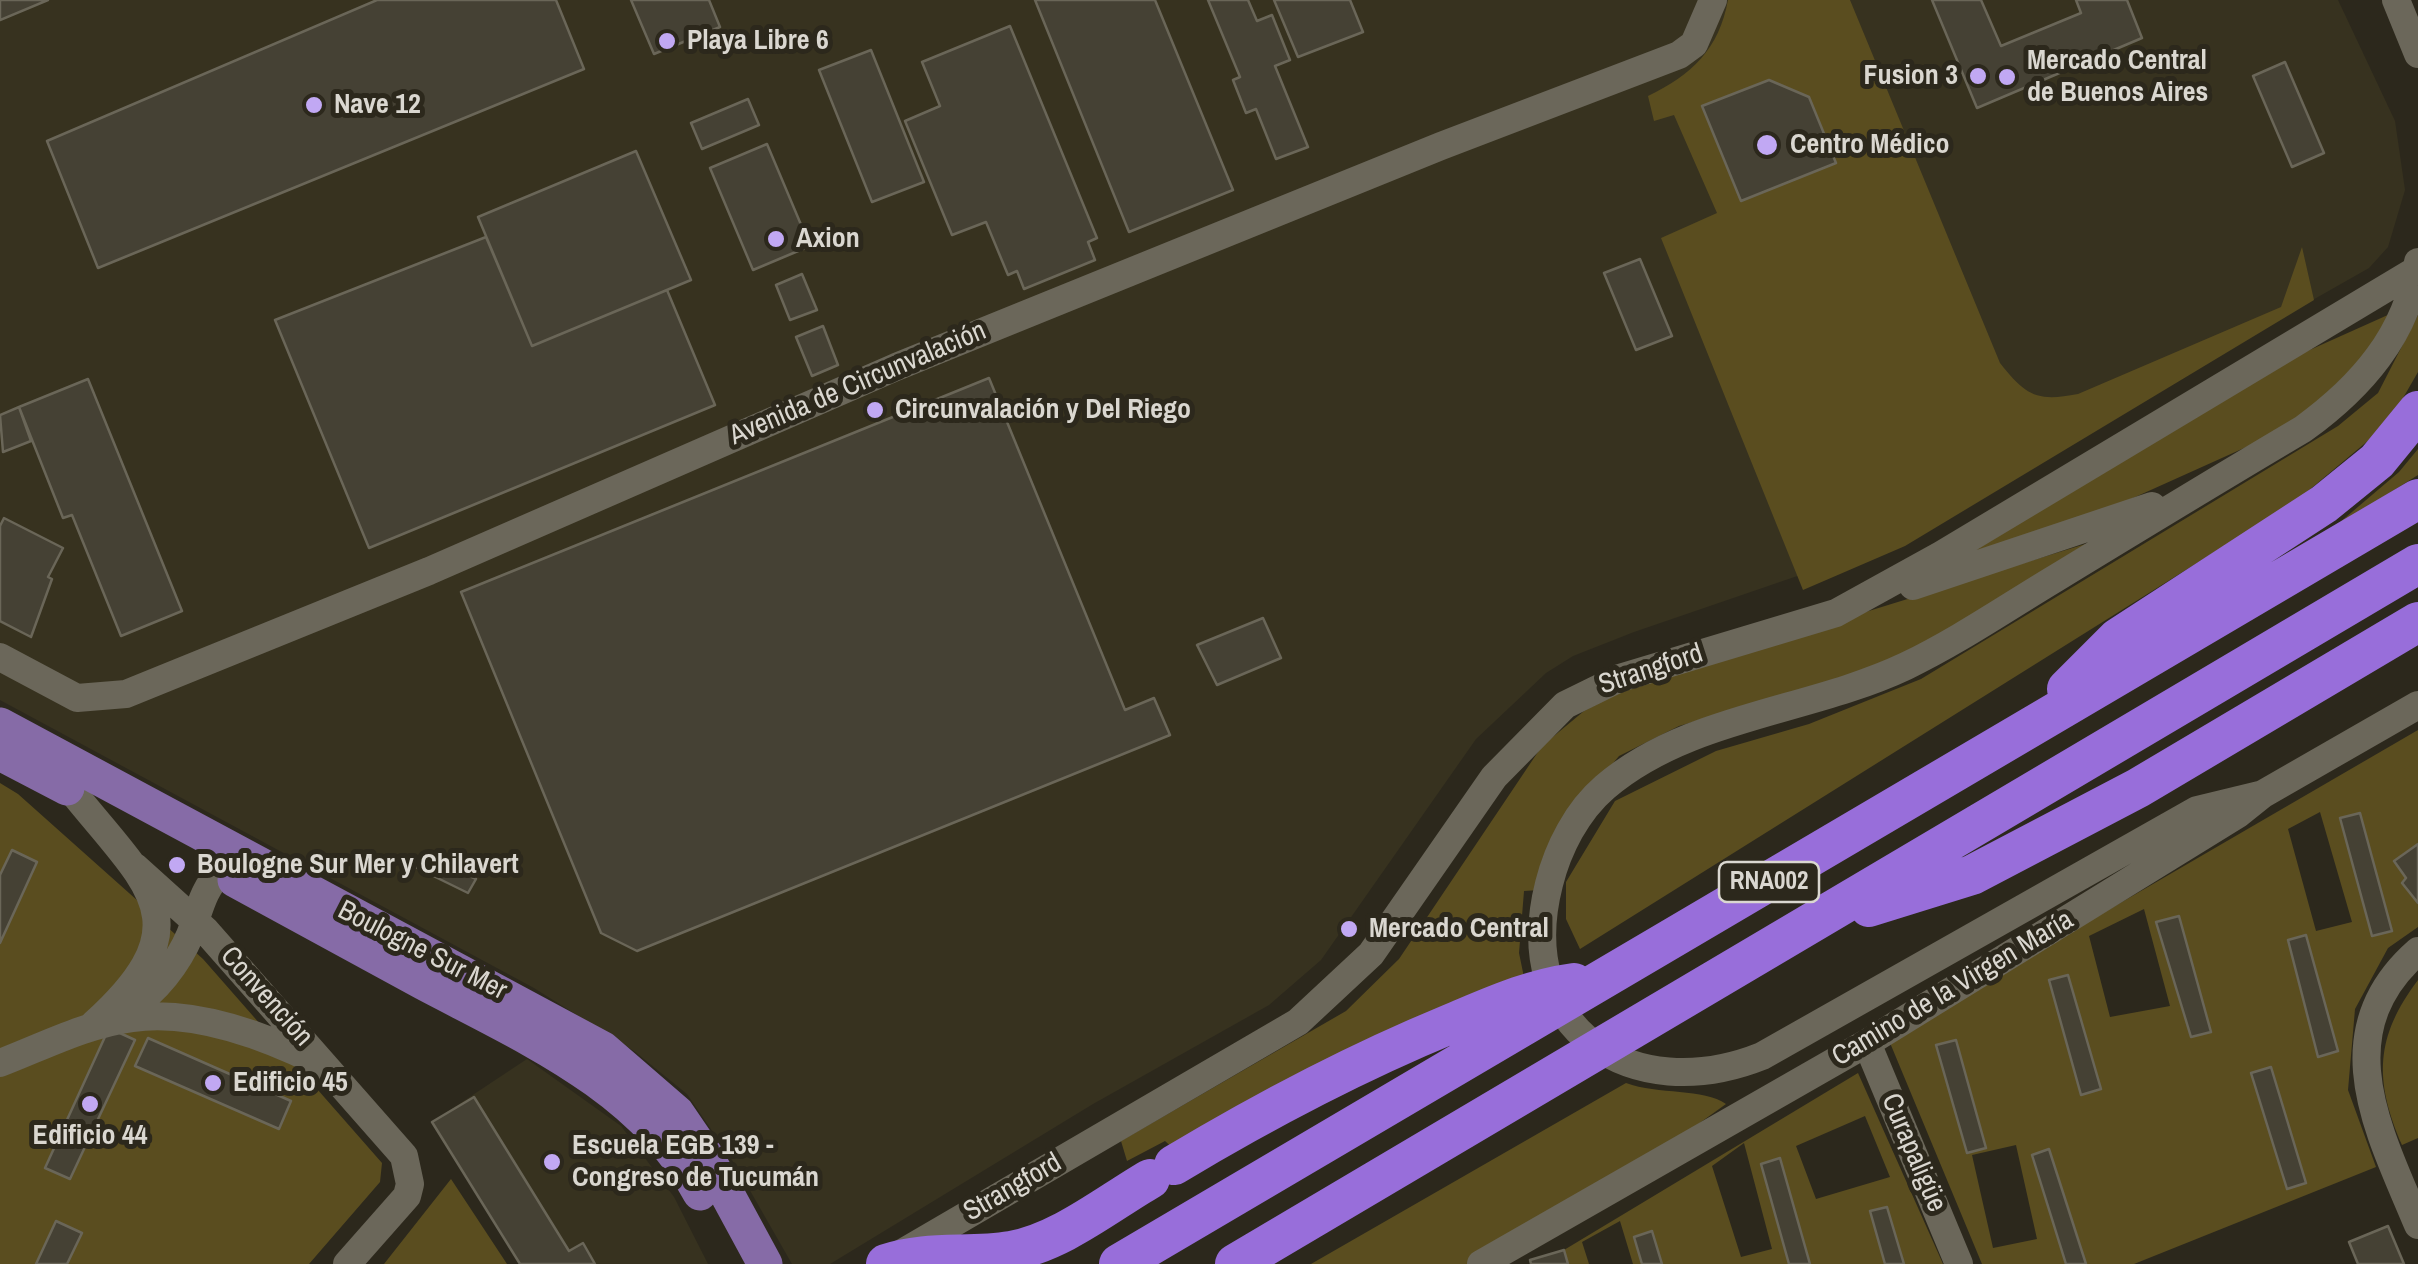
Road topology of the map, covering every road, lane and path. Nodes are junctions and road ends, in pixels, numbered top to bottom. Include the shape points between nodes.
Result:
1 (2398, 1) edge
2 (1710, 10) edge
3 (2418, 54) edge
4 (2418, 266) edge
5 (2418, 411) edge
6 (2203, 488) junction
7 (2418, 499) edge
8 (2418, 564) edge
9 (1836, 613) junction
10 (2418, 622) edge
11 (0, 657) edge
12 (2418, 705) edge
13 (0, 725) edge
14 (2024, 731) junction
15 (0, 753) edge
16 (71, 790) junction
17 (2262, 794) junction
18 (135, 867) junction
19 (221, 872) junction
20 (195, 921) junction
21 (1804, 928) junction
22 (2418, 951) edge
23 (1602, 980) junction
24 (89, 1029) junction
25 (1867, 1043) junction
26 (0, 1063) edge
27 (328, 1067) junction
28 (2418, 1224) edge
29 (348, 1264) edge
30 (739, 1264) edge
31 (765, 1264) edge
32 (885, 1264) edge
33 (1120, 1264) edge
34 (1235, 1264) edge
35 (1481, 1264) edge
36 (1959, 1264) edge

1 - 3 street
2 - 11 street, Avenida de Circunvalación via 1694,44 1679,55 896,367 429,571 126,694 77,698
4 - 6 street via 2400,326 2354,388 2302,430
4 - 9 street, Strangford
5 - 14 highway via 2377,461 2324,504 2118,638
6 - 9 street
6 - 17 street via 1904,666 1707,732 1626,769 1575,822 1555,863 1540,929 1543,960 1568,1018 1616,1059 1677,1076 1709,1073 1762,1056 2197,810
7 - 14 highway, RNA002
8 - 21 highway, RNA002
9 - 32 street, Strangford via 1620,678 1564,705 1494,777 1372,954 1298,1022
10 - 21 highway via 2138,788 1972,875
12 - 17 street, Camino de la Virgen María
13 - 31 main road, Boulogne Sur Mer via 602,1048 677,1112
14 - 23 highway, RNA002
15 - 16 main road, Boulogne Sur Mer
16 - 18 street
16 - 19 main road, Boulogne Sur Mer
17 - 25 street, Camino de la Virgen María
18 - 20 street, Convención
18 - 24 street via 156,906 156,941 135,983
19 - 20 street
19 - 30 main road, Boulogne Sur Mer via 522,1035 626,1101 686,1168
20 - 24 street via 178,958 147,997
20 - 27 street, Convención
21 - 34 highway, RNA002
22 - 28 street via 2377,1010 2366,1067 2370,1108
23 - 32 highway via 1539,988 1384,1051 1278,1103 1048,1240
23 - 33 highway, RNA002
24 - 26 street
24 - 27 street via 136,1017 203,1023 254,1034
25 - 35 street, Camino de la Virgen María
25 - 36 street, Curapaligüe
27 - 29 street, Convención via 400,1148 408,1169 406,1196

